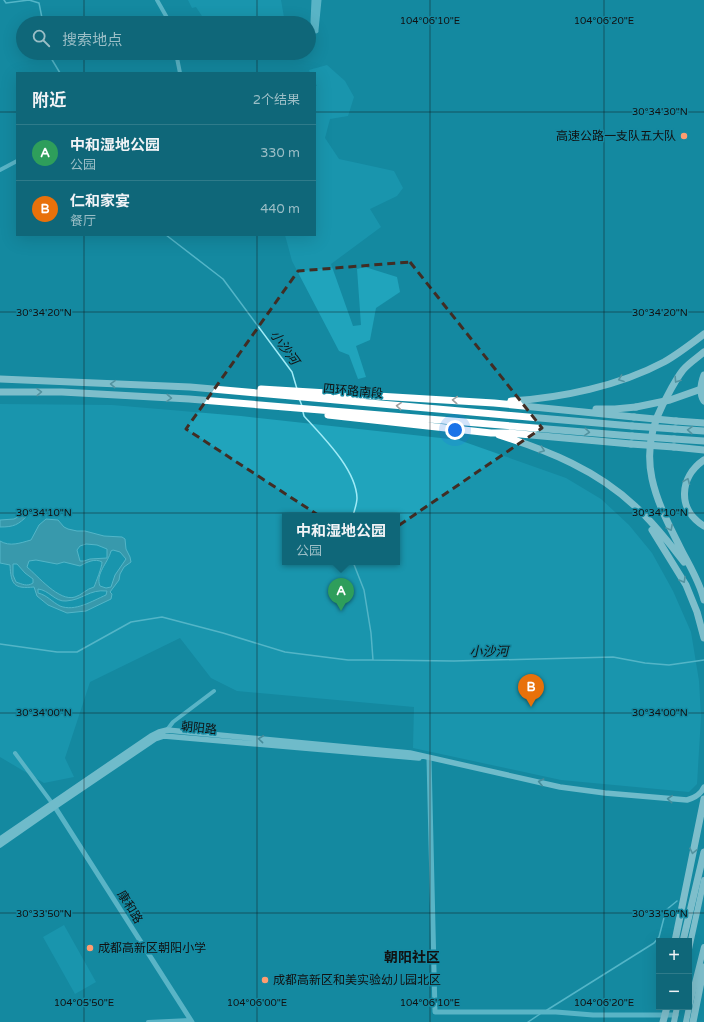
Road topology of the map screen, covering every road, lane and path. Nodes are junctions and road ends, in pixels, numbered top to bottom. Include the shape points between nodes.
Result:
1 (157, 0) edge
2 (314, 0) edge
3 (319, 0) edge
4 (166, 16) edge
5 (313, 16) edge
6 (316, 31) edge
7 (177, 60) edge
8 (180, 72) edge
9 (16, 162) edge
10 (0, 170) edge
11 (704, 334) edge
12 (704, 352) edge
13 (704, 375) edge
14 (0, 379) edge
15 (704, 388) edge
16 (0, 392) edge
17 (275, 392) junction
18 (704, 401) edge
19 (508, 403) junction
20 (552, 409) junction
21 (322, 412) junction
22 (704, 423) edge
23 (676, 425) junction
24 (704, 431) edge
25 (507, 435) junction
26 (704, 441) edge
27 (704, 450) edge
28 (704, 460) edge
29 (620, 492) junction
30 (704, 526) edge
31 (695, 575) junction
32 (704, 600) edge
33 (704, 638) edge
34 (214, 691) dead end
35 (167, 730) junction
36 (15, 753) dead end
37 (429, 758) junction
38 (704, 787) edge
39 (704, 799) edge
40 (53, 805) junction
41 (0, 839) edge
42 (0, 845) edge
43 (704, 852) edge
44 (704, 880) edge
45 (676, 938) edge
46 (684, 938) edge
47 (691, 938) edge
48 (704, 946) edge
49 (704, 967) edge
50 (704, 977) edge
51 (698, 994) junction
52 (692, 995) edge
53 (663, 1010) edge
54 (666, 1010) edge
55 (677, 1010) edge
56 (688, 1010) edge
57 (676, 1015) junction
58 (191, 1021) edge
59 (148, 1022) edge
60 (663, 1022) edge
61 (674, 1022) edge
62 (686, 1022) edge
63 (693, 1022) edge

1 - 4 street
2 - 5 street
3 - 6 street
7 - 8 street
9 - 10 street
11 -> 19 highway via 664,362 644,371 561,395
12 -> 31 highway via 684,370 672,388 654,424 650,440 653,487 667,521
13 - 18 highway via 701,382
17 -> 14 highway, 四环路南段
15 - 20 highway, bridge via 670,400 636,407
16 -> 21 highway via 62,392 189,399
19 -> 17 highway
23 -> 17 highway, 四环路南段, bridge via 632,426 318,399
19 - 20 highway
20 - 23 highway, bridge via 634,417
21 - 25 highway
21 -> 26 highway, 四环路南段, bridge
22 - 23 highway
24 -> 23 highway, 四环路南段
25 - 27 highway, bridge
25 -> 29 highway via 563,458
30 -> 28 highway via 692,516 684,494 688,478
29 - 31 highway via 662,534
29 -> 33 highway via 656,535 686,585
31 - 32 highway
34 - 35 street, 朝阳路 via 173,722
37 -> 35 main road via 410,753
35 - 40 main road, 朝阳路 via 151,736
36 - 40 street
38 -> 37 main road via 693,798 687,800 605,793 560,787
37 - 40 main road, 朝阳路 via 164,736 155,739
37 - 57 street via 435,1012
39 -> 45 highway
40 - 41 main road, 朝阳路
40 - 42 main road, 朝阳路
40 - 58 street, 康和路
43 - 46 highway
44 - 47 highway
48 - 52 highway
49 - 51 highway
50 - 51 highway
51 - 63 highway
53 - 60 highway, bridge
54 - 60 highway, bridge
55 - 57 highway
56 - 62 highway
57 - 61 highway
58 - 59 street

